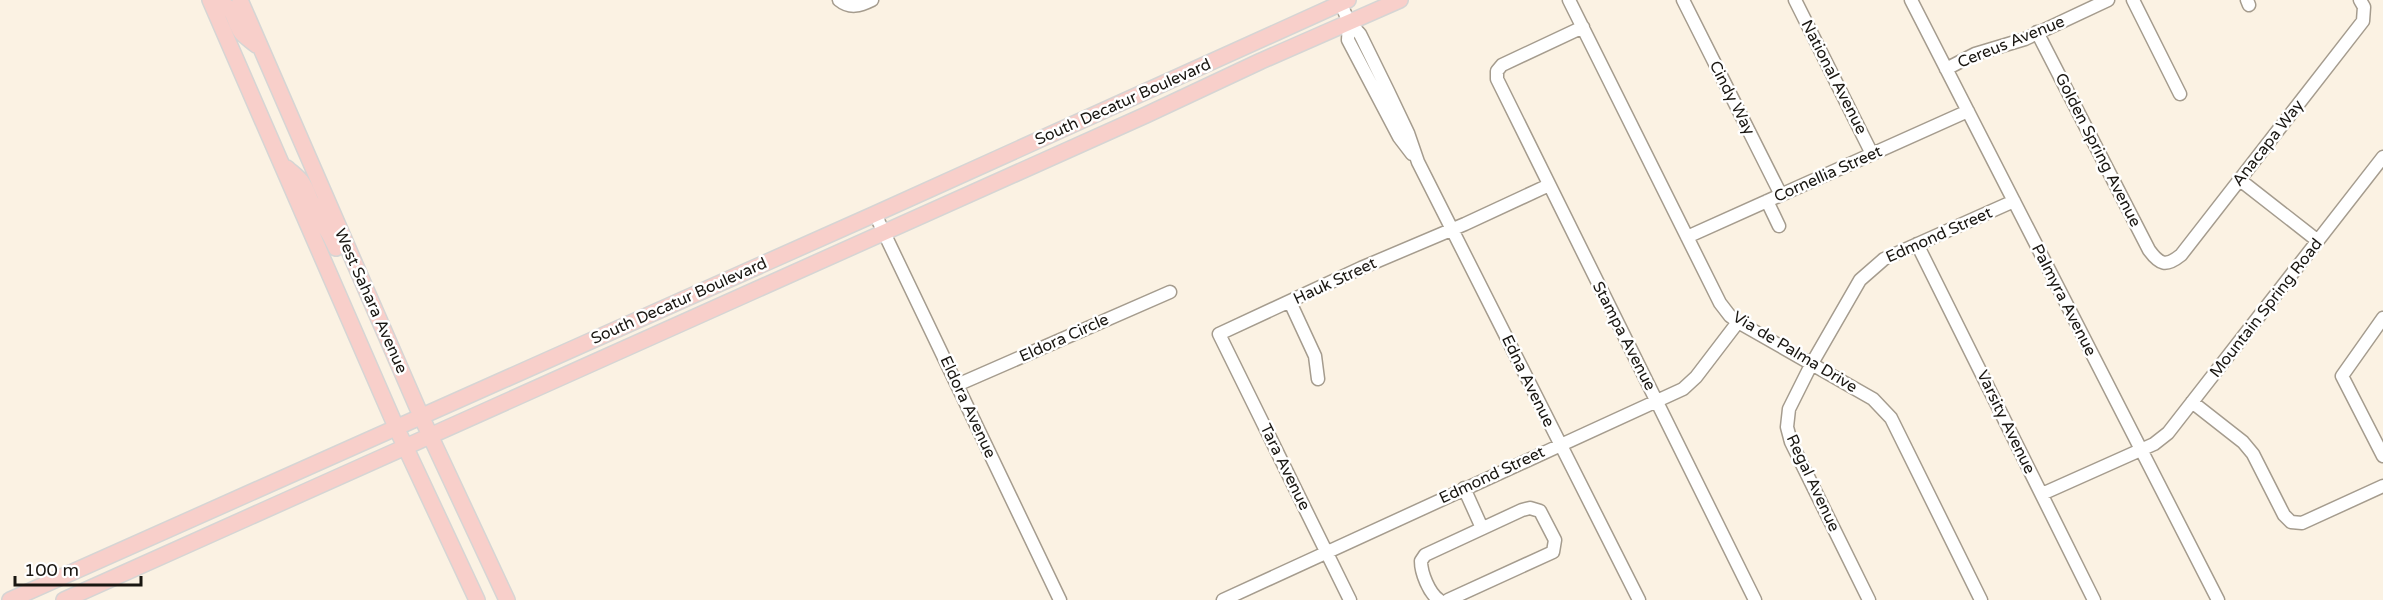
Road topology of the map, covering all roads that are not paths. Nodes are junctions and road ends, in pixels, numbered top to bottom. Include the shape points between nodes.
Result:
1 (240, 0) edge
2 (872, 0) edge
3 (1400, 0) edge
4 (1569, 0) edge
5 (1683, 0) edge
6 (1795, 0) edge
7 (1911, 0) edge
8 (2108, 0) edge
9 (2133, 0) edge
10 (2360, 0) edge
11 (211, 2) edge
12 (842, 3) edge
13 (1344, 8) edge
14 (1583, 27) junction
15 (2037, 32) junction
16 (261, 49) junction
17 (1194, 69) junction
18 (1946, 69) junction
19 (2180, 93) dead end
20 (1121, 102) junction
21 (1968, 111) junction
22 (1143, 116) junction
23 (1872, 154) junction
24 (2383, 157) edge
25 (1043, 161) junction
26 (282, 164) junction
27 (2240, 180) junction
28 (1549, 185) junction
29 (1781, 195) junction
30 (1767, 201) junction
31 (2014, 201) junction
32 (332, 213) junction
33 (875, 214) junction
34 (304, 215) junction
35 (1779, 226) dead end
36 (1451, 229) junction
37 (884, 232) junction
38 (1688, 237) junction
39 (2318, 241) junction
40 (1917, 244) junction
41 (2164, 263) joint
42 (761, 264) junction
43 (772, 282) junction
44 (363, 284) junction
45 (708, 288) junction
46 (1170, 292) dead end
47 (1290, 302) junction
48 (643, 317) junction
49 (2383, 318) edge
50 (1738, 322) junction
51 (1220, 334) joint
52 (654, 335) junction
53 (1811, 364) junction
54 (586, 366) junction
55 (1318, 379) dead end
56 (957, 385) junction
57 (1657, 402) junction
58 (2192, 402) junction
59 (421, 416) junction
60 (396, 427) junction
61 (430, 437) junction
62 (1560, 444) junction
63 (406, 448) junction
64 (2141, 450) junction
65 (2383, 456) edge
66 (2383, 486) edge
67 (1464, 488) junction
68 (2042, 494) junction
69 (172, 528) junction
70 (1482, 528) junction
71 (124, 549) junction
72 (1327, 551) junction
73 (139, 566) junction
74 (93, 587) junction
75 (10, 600) edge
76 (64, 600) edge
77 (477, 600) edge
78 (507, 600) edge
79 (1060, 600) edge
80 (1223, 600) edge
81 (1350, 600) edge
82 (1439, 600) edge
83 (1448, 600) edge
84 (1639, 600) edge
85 (1755, 600) edge
86 (1869, 600) edge
87 (1981, 600) edge
88 (2094, 600) edge
89 (2218, 600) edge

1 - 16 main road, West Sahara Avenue
2 - 12 street via 854,6
3 - 13 main road, South Decatur Boulevard
4 - 14 street, Via de Palma Drive
5 - 29 street, Cindy Way
6 - 23 street, National Avenue
7 - 18 street, Palmyra Avenue
8 - 15 street, Cereus Avenue
9 - 19 street
10 - 27 street, Anacapa Way via 2363,21
11 - 16 main road via 226,6 242,32
11 - 26 main road, West Sahara Avenue
13 - 17 main road, South Decatur Boulevard
13 - 22 main road, South Decatur Boulevard
13 - 36 street, Edna Avenue via 1348,40 1399,137 1418,162
14 - 28 street, Stampa Avenue via 1502,64 1497,71 1497,79
14 - 38 street, Via de Palma Drive
15 - 18 street, Cereus Avenue
15 - 41 street, Golden Spring Avenue via 2149,250
16 - 32 main road, West Sahara Avenue
17 - 20 main road, South Decatur Boulevard
17 - 22 main road via 1184,83 1146,104
18 - 21 street, Palmyra Avenue
20 - 25 main road via 1118,112 1109,120 1052,147
20 - 33 main road, South Decatur Boulevard
21 - 23 street, Cornellia Street
21 - 31 street, Palmyra Avenue
22 - 25 main road, South Decatur Boulevard
23 - 29 street, Cornellia Street
24 - 39 street, Mountain Spring Road
25 - 37 main road, South Decatur Boulevard
26 - 32 main road via 302,182 313,206
26 - 34 main road, West Sahara Avenue
27 - 39 street
27 - 41 street, Anacapa Way via 2181,255
28 - 36 street, Hauk Street
28 - 57 street, Stampa Avenue
29 - 30 street, Cornellia Street
30 - 35 street
30 - 38 street, Cornellia Street
31 - 40 street, Edmond Street
31 - 64 street, Palmyra Avenue
32 - 44 main road, West Sahara Avenue
33 - 37 street, Eldora Avenue
33 - 42 main road, South Decatur Boulevard
34 - 44 main road via 328,229 342,260
34 - 60 main road, West Sahara Avenue
36 - 47 street, Hauk Street
36 - 62 street, Edna Avenue
37 - 43 main road, South Decatur Boulevard
37 - 56 street, Eldora Avenue
38 - 50 street, Via de Palma Drive via 1720,303
39 - 58 street, Mountain Spring Road
40 - 53 street, Edmond Street via 1884,259 1860,280
40 - 68 street, Varsity Avenue
42 - 43 main road
42 - 45 main road, South Decatur Boulevard
43 - 52 main road, South Decatur Boulevard
44 - 59 main road, West Sahara Avenue
45 - 48 main road, South Decatur Boulevard
45 - 52 main road via 681,311 654,325
46 - 56 street, Eldora Circle
47 - 51 street, Hauk Street
47 - 55 street via 1316,356
48 - 54 main road via 641,330
48 - 59 main road, South Decatur Boulevard
49 - 65 street via 2342,376
50 - 53 street, Via de Palma Drive
50 - 57 street, Edmond Street via 1696,377 1683,389
51 - 72 street, Tara Avenue
52 - 54 main road, South Decatur Boulevard
53 - 86 street, Regal Avenue via 1789,409 1787,427
53 - 87 street, Via de Palma Drive via 1873,399 1891,418
54 - 61 main road, South Decatur Boulevard
56 - 79 street, Eldora Avenue
57 - 62 street, Edmond Street
57 - 85 street, Stampa Avenue
58 - 64 street, Mountain Spring Road via 2168,433
58 - 66 street via 2253,454 2291,522 2302,523
59 - 60 main road, South Decatur Boulevard
59 - 61 main road, West Sahara Avenue
60 - 63 main road, West Sahara Avenue
60 - 69 main road, South Decatur Boulevard
61 - 63 main road, South Decatur Boulevard
61 - 78 main road, West Sahara Avenue
62 - 67 street, Edmond Street
62 - 84 street, Edna Avenue
63 - 73 main road, South Decatur Boulevard
63 - 77 main road, West Sahara Avenue
64 - 68 street, Mountain Spring Road
64 - 89 street, Palmyra Avenue
67 - 70 street
67 - 72 street, Edmond Street
68 - 88 street, Varsity Avenue
69 - 71 main road, South Decatur Boulevard
69 - 73 main road via 166,542 142,555
70 - 82 street via 1431,550 1420,561 1434,597
70 - 83 street via 1522,510 1535,509 1540,511 1555,547 1550,554
71 - 74 main road via 125,561 102,573
71 - 75 main road, South Decatur Boulevard
72 - 80 street, Edmond Street
72 - 81 street, Tara Avenue
73 - 74 main road, South Decatur Boulevard
74 - 76 main road, South Decatur Boulevard

